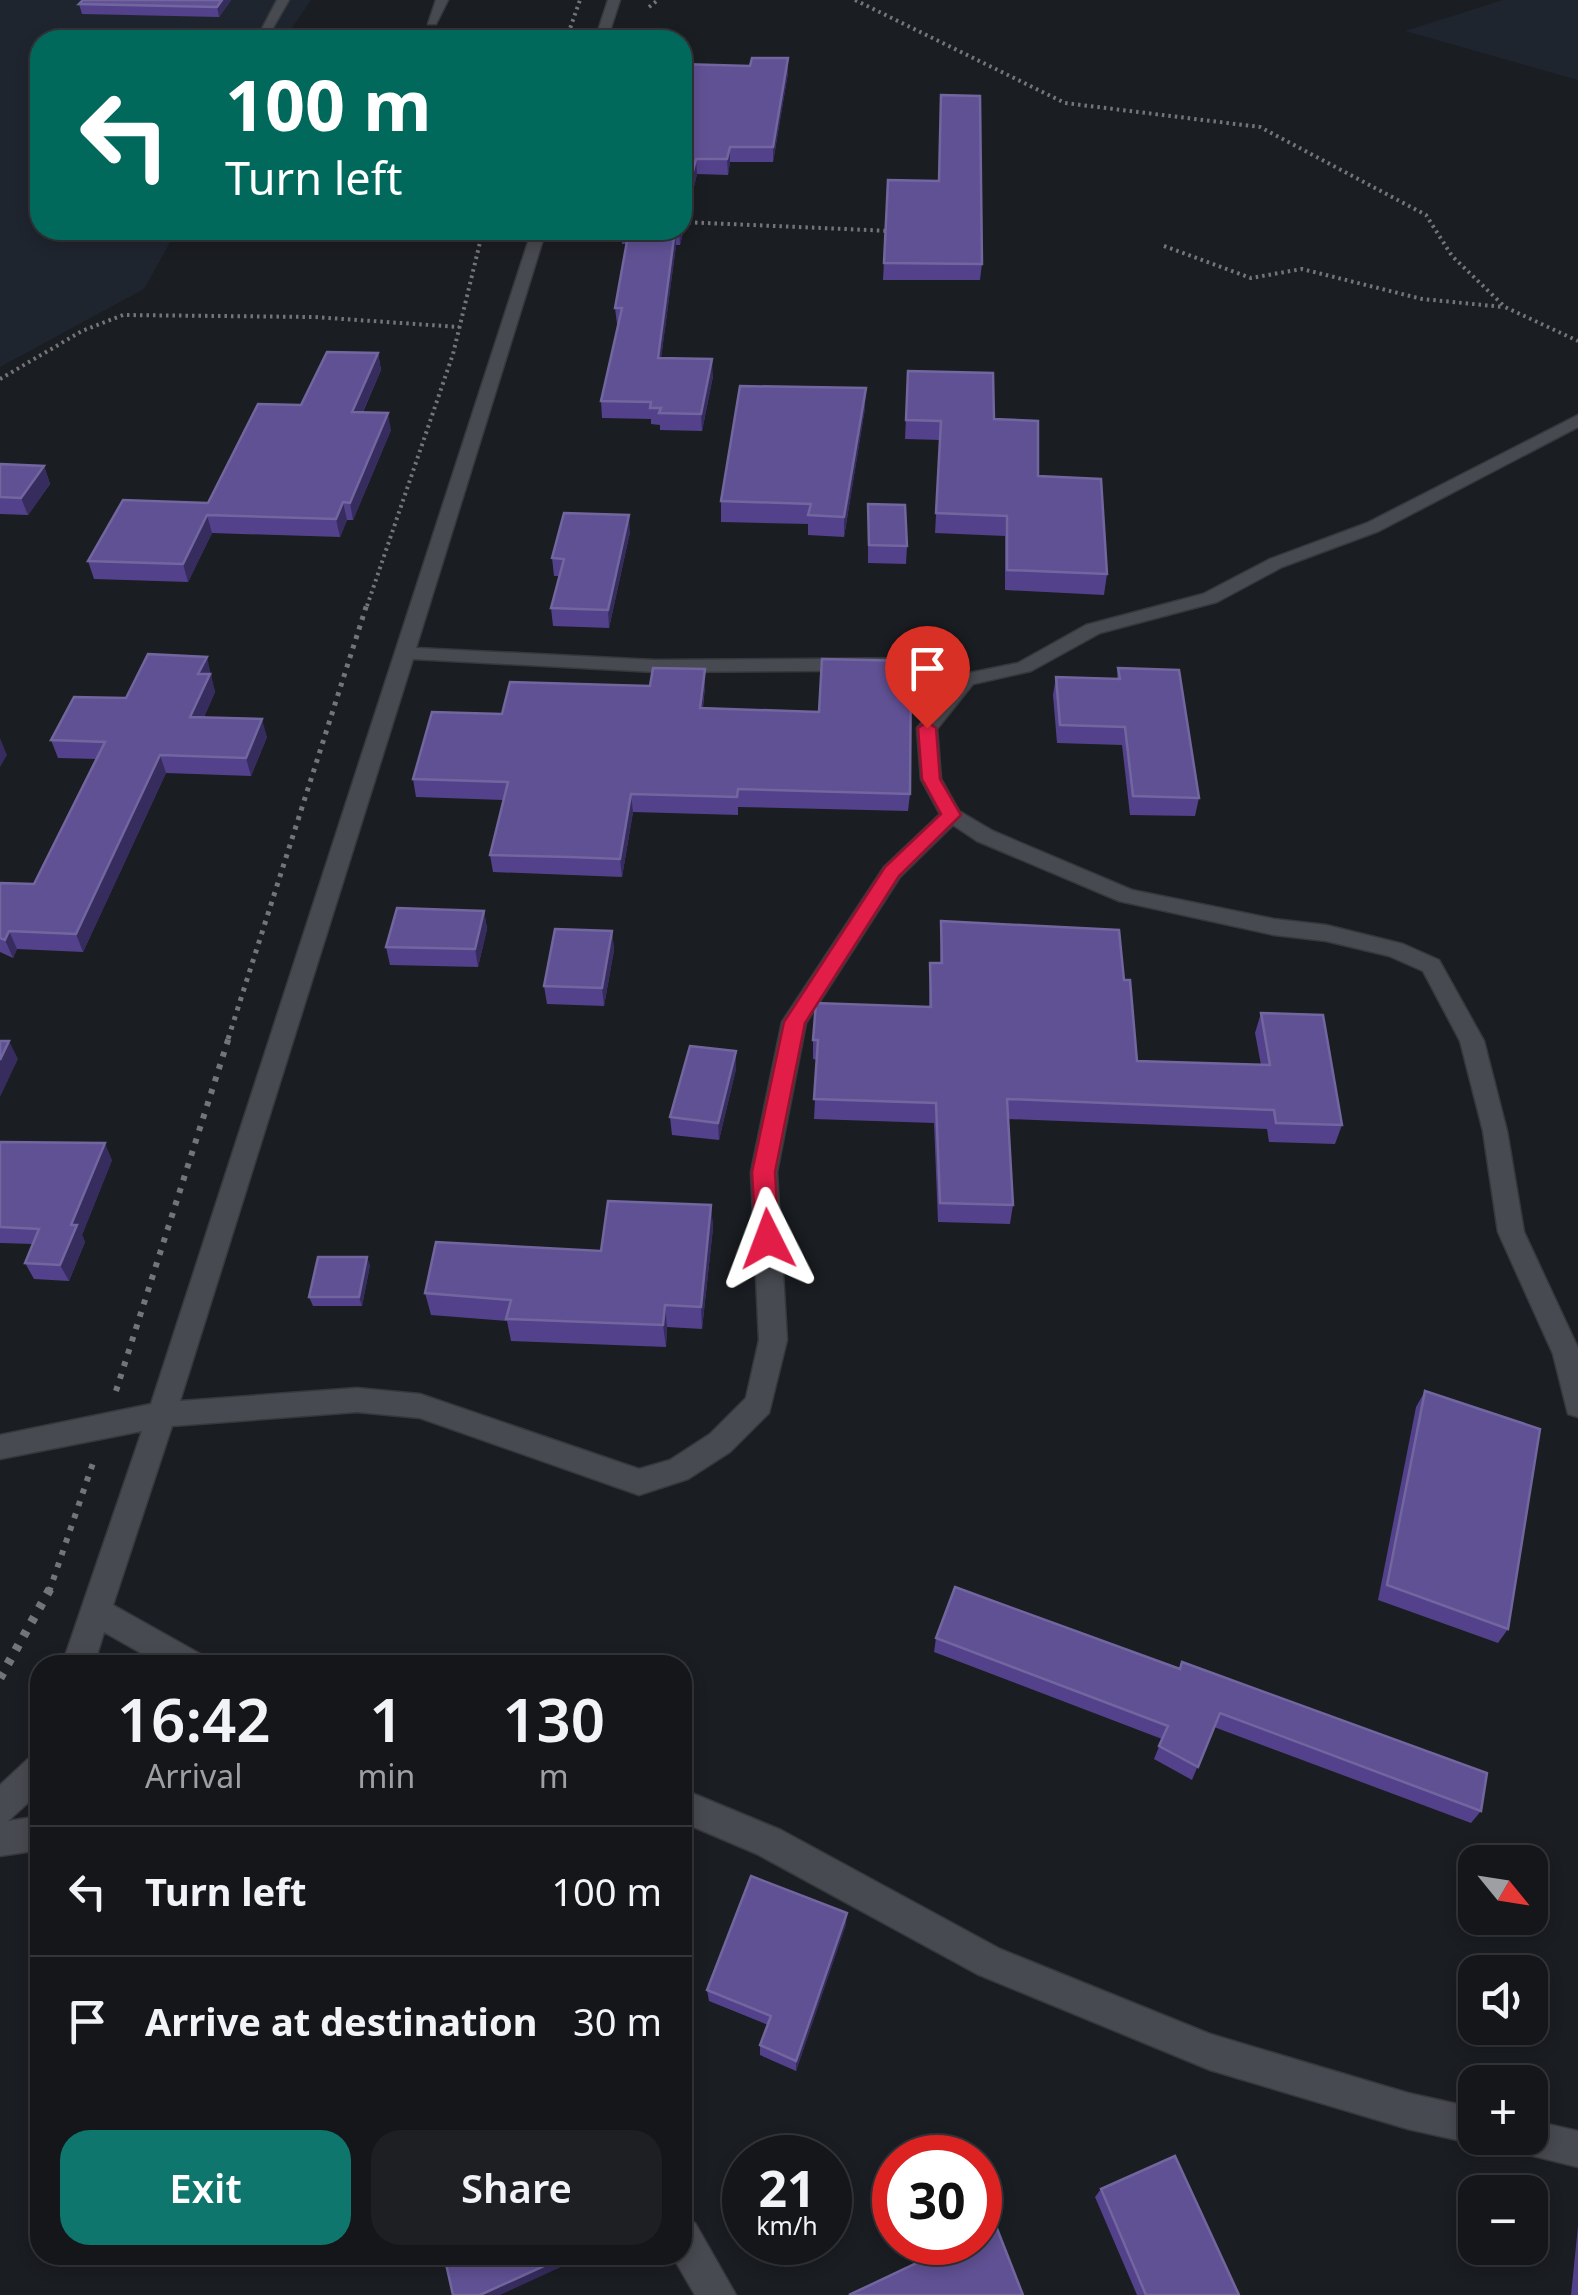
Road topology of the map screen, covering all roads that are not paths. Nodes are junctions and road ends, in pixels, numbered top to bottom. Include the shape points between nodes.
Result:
1 (284, 0) edge
2 (442, 0) edge
3 (614, 0) edge
4 (432, 22) dead end
5 (266, 30) edge
6 (604, 30) edge
7 (536, 240) edge
8 (1578, 420) edge
9 (402, 652) junction
10 (966, 680) junction
11 (951, 815) junction
12 (1578, 1404) edge
13 (164, 1414) junction
14 (0, 1447) edge
15 (98, 1612) junction
16 (82, 1655) edge
17 (173, 1655) edge
18 (30, 1779) edge
19 (0, 1808) edge
20 (692, 1809) edge
21 (30, 1834) edge
22 (0, 1839) edge
23 (1458, 2122) edge
24 (1548, 2143) edge
25 (1578, 2149) edge
26 (692, 2253) edge
27 (717, 2295) edge

1 - 5 street
2 - 4 street
3 - 6 street
7 - 9 street
8 - 10 street via 1373,527 1276,563 1210,598 1093,629 1024,667
9 - 10 street via 654,666 940,664
9 - 13 street
10 - 11 street via 927,728 931,779
11 - 12 street via 1127,896 1326,933 1431,966 1472,1041 1511,1232 1567,1354
11 - 13 street via 892,872 794,1022 764,1172 773,1340 759,1404 720,1443 678,1470 640,1482 420,1406 357,1400
13 - 14 street
13 - 15 street
15 - 16 street
15 - 17 street
18 - 19 street
20 - 23 street via 769,1842 990,1962 1155,2030 1228,2058
21 - 22 street
24 - 25 street
26 - 27 street

